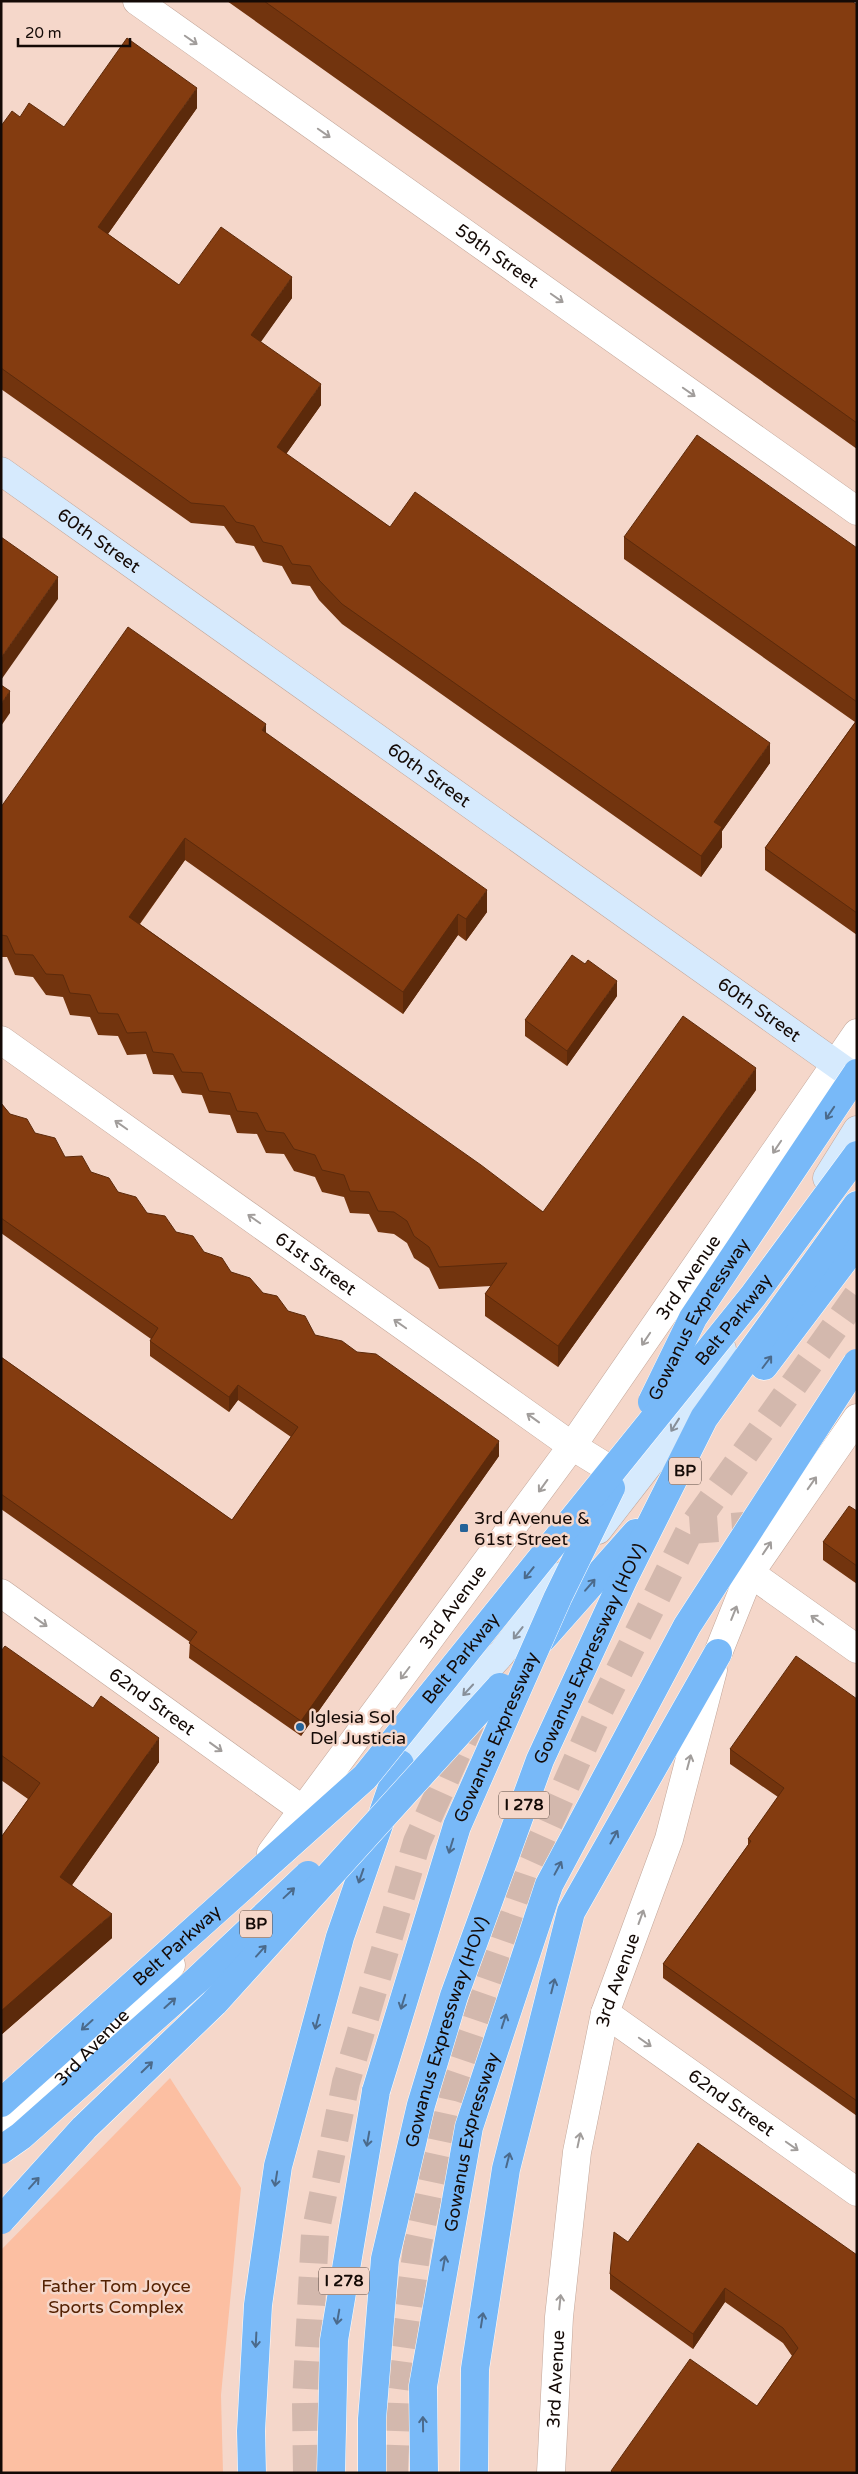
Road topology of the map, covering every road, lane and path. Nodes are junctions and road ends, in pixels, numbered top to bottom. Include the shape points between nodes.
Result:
1 (137, 1) edge
2 (1, 471) edge
3 (857, 511) edge
4 (857, 1033) edge
5 (1, 1040) edge
6 (846, 1068) edge
7 (857, 1079) edge
8 (857, 1130) edge
9 (857, 1155) edge
10 (857, 1205) edge
11 (857, 1244) edge
12 (857, 1362) edge
13 (857, 1418) edge
14 (572, 1446) junction
15 (633, 1484) junction
16 (750, 1573) junction
17 (1, 1593) edge
18 (857, 1649) edge
19 (718, 1653) junction
20 (500, 1687) junction
21 (400, 1764) junction
22 (303, 1810) junction
23 (236, 1898) junction
24 (605, 2013) junction
25 (1, 2103) edge
26 (3, 2138) edge
27 (857, 2192) edge
28 (1, 2220) edge
29 (252, 2473) edge
30 (331, 2473) edge
31 (372, 2473) edge
32 (424, 2473) edge
33 (474, 2473) edge
34 (551, 2473) edge

1 -> 3 street, 59th Street
2 - 6 main road, 60th Street
4 - 6 street, 3rd Avenue
14 -> 5 street, 61st Street
6 - 7 main road, 60th Street
6 -> 14 street, 3rd Avenue
6 -> 30 highway, Gowanus Expressway / I 278, bridge via 694,1318 558,1597 458,1826 376,2091 334,2340
8 -> 15 main road via 660,1450
9 -> 25 highway, Belt Parkway / BP, bridge via 753,1296 364,1777
10 - 31 highway, Gowanus Expressway (HOV) / I 278 via 704,1418 624,1578 540,1760 454,1996 421,2105 385,2259 372,2419
20 -> 11 highway, BP, bridge via 654,1512
32 -> 12 highway, Gowanus Expressway, bridge via 423,2386 468,2127 549,1885 687,1626
16 -> 13 street, 3rd Avenue
14 - 15 street, 61st Street
14 -> 22 street, 3rd Avenue
15 -> 21 main road via 501,1654
18 -> 16 street
19 -> 16 street, 3rd Avenue
17 -> 22 street, 62nd Street
24 -> 19 street, 3rd Avenue via 669,1839
33 -> 19 highway via 474,2368 506,2169 572,1912
26 -> 20 highway, BP, bridge via 21,2136 197,1980
28 -> 20 highway, bridge via 84,2128 214,2003
21 - 23 street
21 -> 29 highway via 340,1936 278,2166 258,2305
22 - 23 street, 3rd Avenue
23 - 26 street, 3rd Avenue
24 -> 27 street, 62nd Street
34 -> 24 street, 3rd Avenue via 559,2317 577,2152

